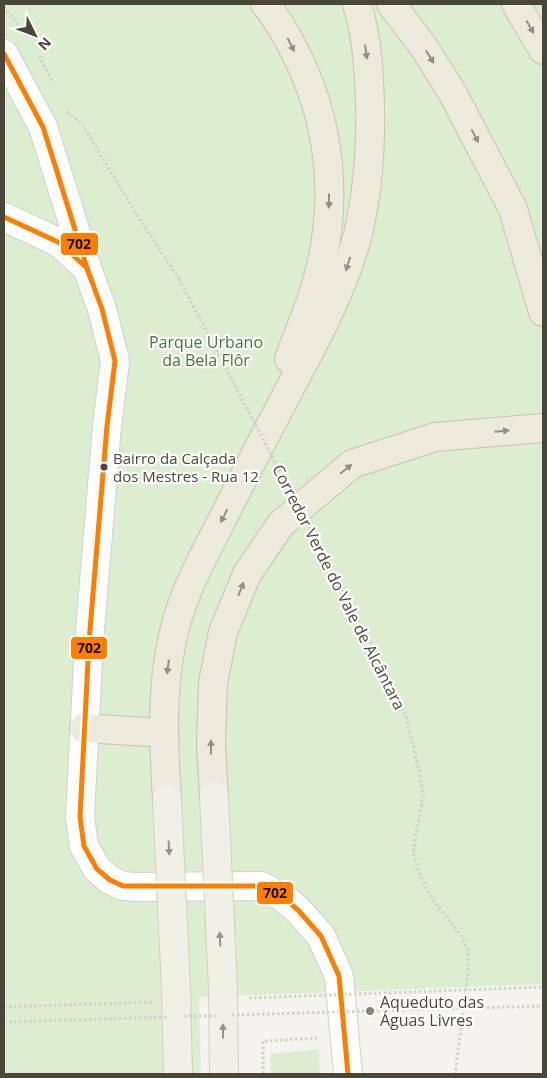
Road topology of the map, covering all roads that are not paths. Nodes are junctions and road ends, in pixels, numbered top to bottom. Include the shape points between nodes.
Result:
1 (265, 4) edge
2 (357, 4) edge
3 (390, 4) edge
4 (516, 4) edge
5 (543, 50) edge
6 (4, 54) edge
7 (4, 218) edge
8 (87, 268) junction
9 (543, 312) edge
10 (543, 428) edge
11 (246, 472) junction
12 (84, 728) junction
13 (164, 733) junction
14 (214, 796) joint
15 (167, 799) joint
16 (178, 1074) edge
17 (224, 1074) edge
18 (348, 1074) edge

1 -> 11 highway via 288,38 315,97 330,174 329,210 317,284
2 -> 11 highway via 369,70 371,135 358,234 330,313
3 -> 9 highway via 452,92 513,209
4 -> 5 highway
6 - 8 street via 43,127
7 - 8 street via 58,242
8 - 12 street via 116,361 106,434
14 -> 10 highway via 211,746 213,683 223,632 247,574 281,524 352,464 435,437
11 -> 13 highway via 190,583 179,612 170,651
12 - 13 highway
12 - 18 street via 81,832 84,846 97,869 123,886 261,886 284,898 321,936 339,976
13 - 15 highway
17 -> 14 main road, bridge via 232,993
15 -> 16 main road, bridge via 169,995

